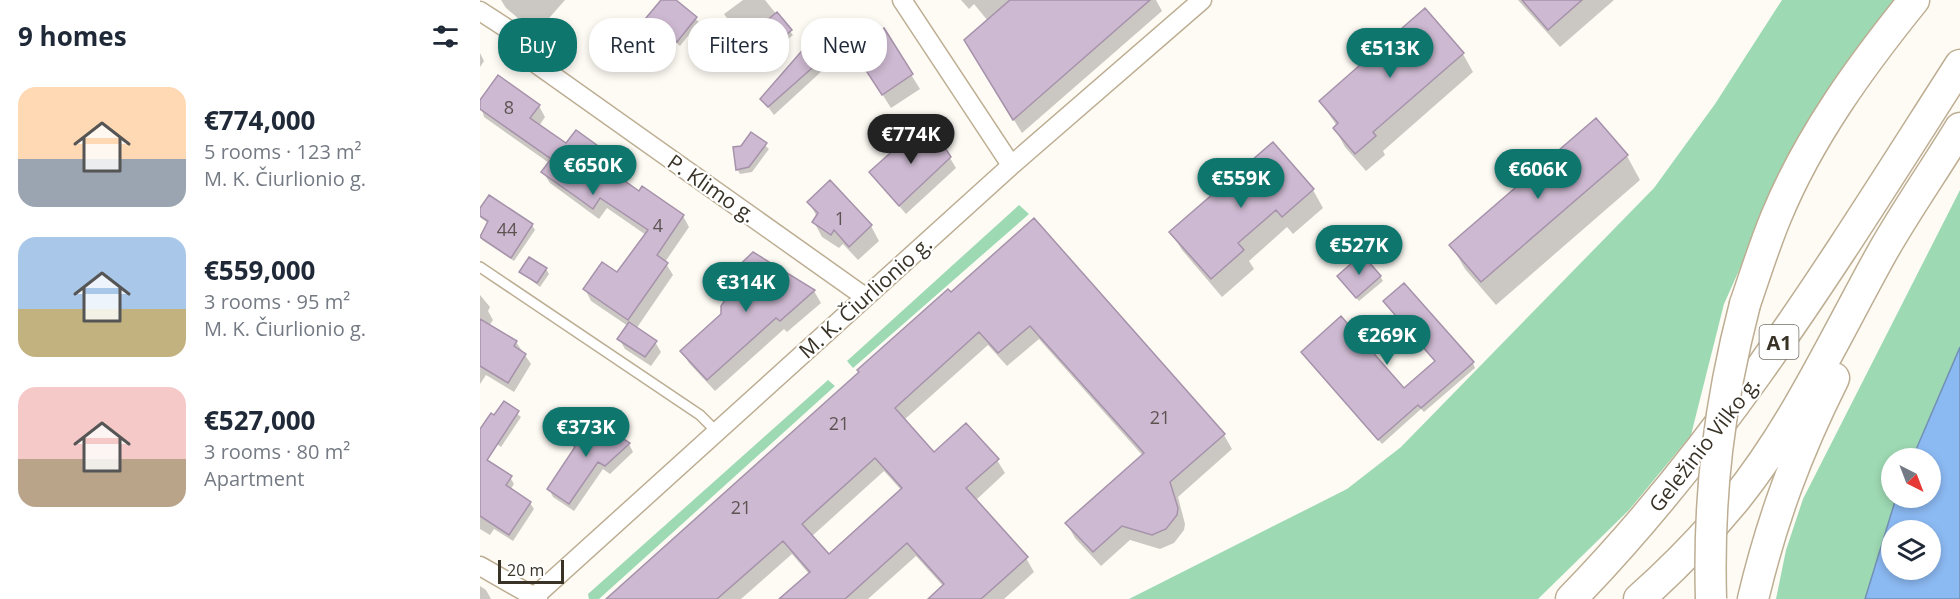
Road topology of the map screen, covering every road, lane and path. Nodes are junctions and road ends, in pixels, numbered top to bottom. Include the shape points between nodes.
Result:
1 (902, 0) edge
2 (1202, 0) edge
3 (1914, 0) edge
4 (480, 10) edge
5 (1960, 65) edge
6 (1960, 128) edge
7 (1011, 165) junction
8 (1884, 250) junction
9 (480, 267) edge
10 (865, 297) junction
11 (717, 432) junction
12 (480, 566) edge
13 (535, 598) edge
14 (1571, 599) edge
15 (1639, 599) edge
16 (1711, 599) edge
17 (1753, 599) edge

1 - 7 street
2 - 7 street, M. K. Čiurlionio g.
3 - 16 highway, bridge via 1869,56 1817,136 1776,218 1745,304 1728,370 1714,461
4 - 10 street, P. Klimo g. via 517,35 521,53
5 - 14 highway, Geležinio Vilko g. / A1 via 1761,370 1686,471
6 - 8 highway, A1
7 - 10 street, M. K. Čiurlionio g.
8 - 15 highway, A1 via 1820,367 1735,500 1676,567
8 - 17 highway via 1842,362 1808,430 1772,524
9 - 11 lane via 700,415
10 - 11 street, M. K. Čiurlionio g.
11 - 13 street, M. K. Čiurlionio g.
12 - 13 street

